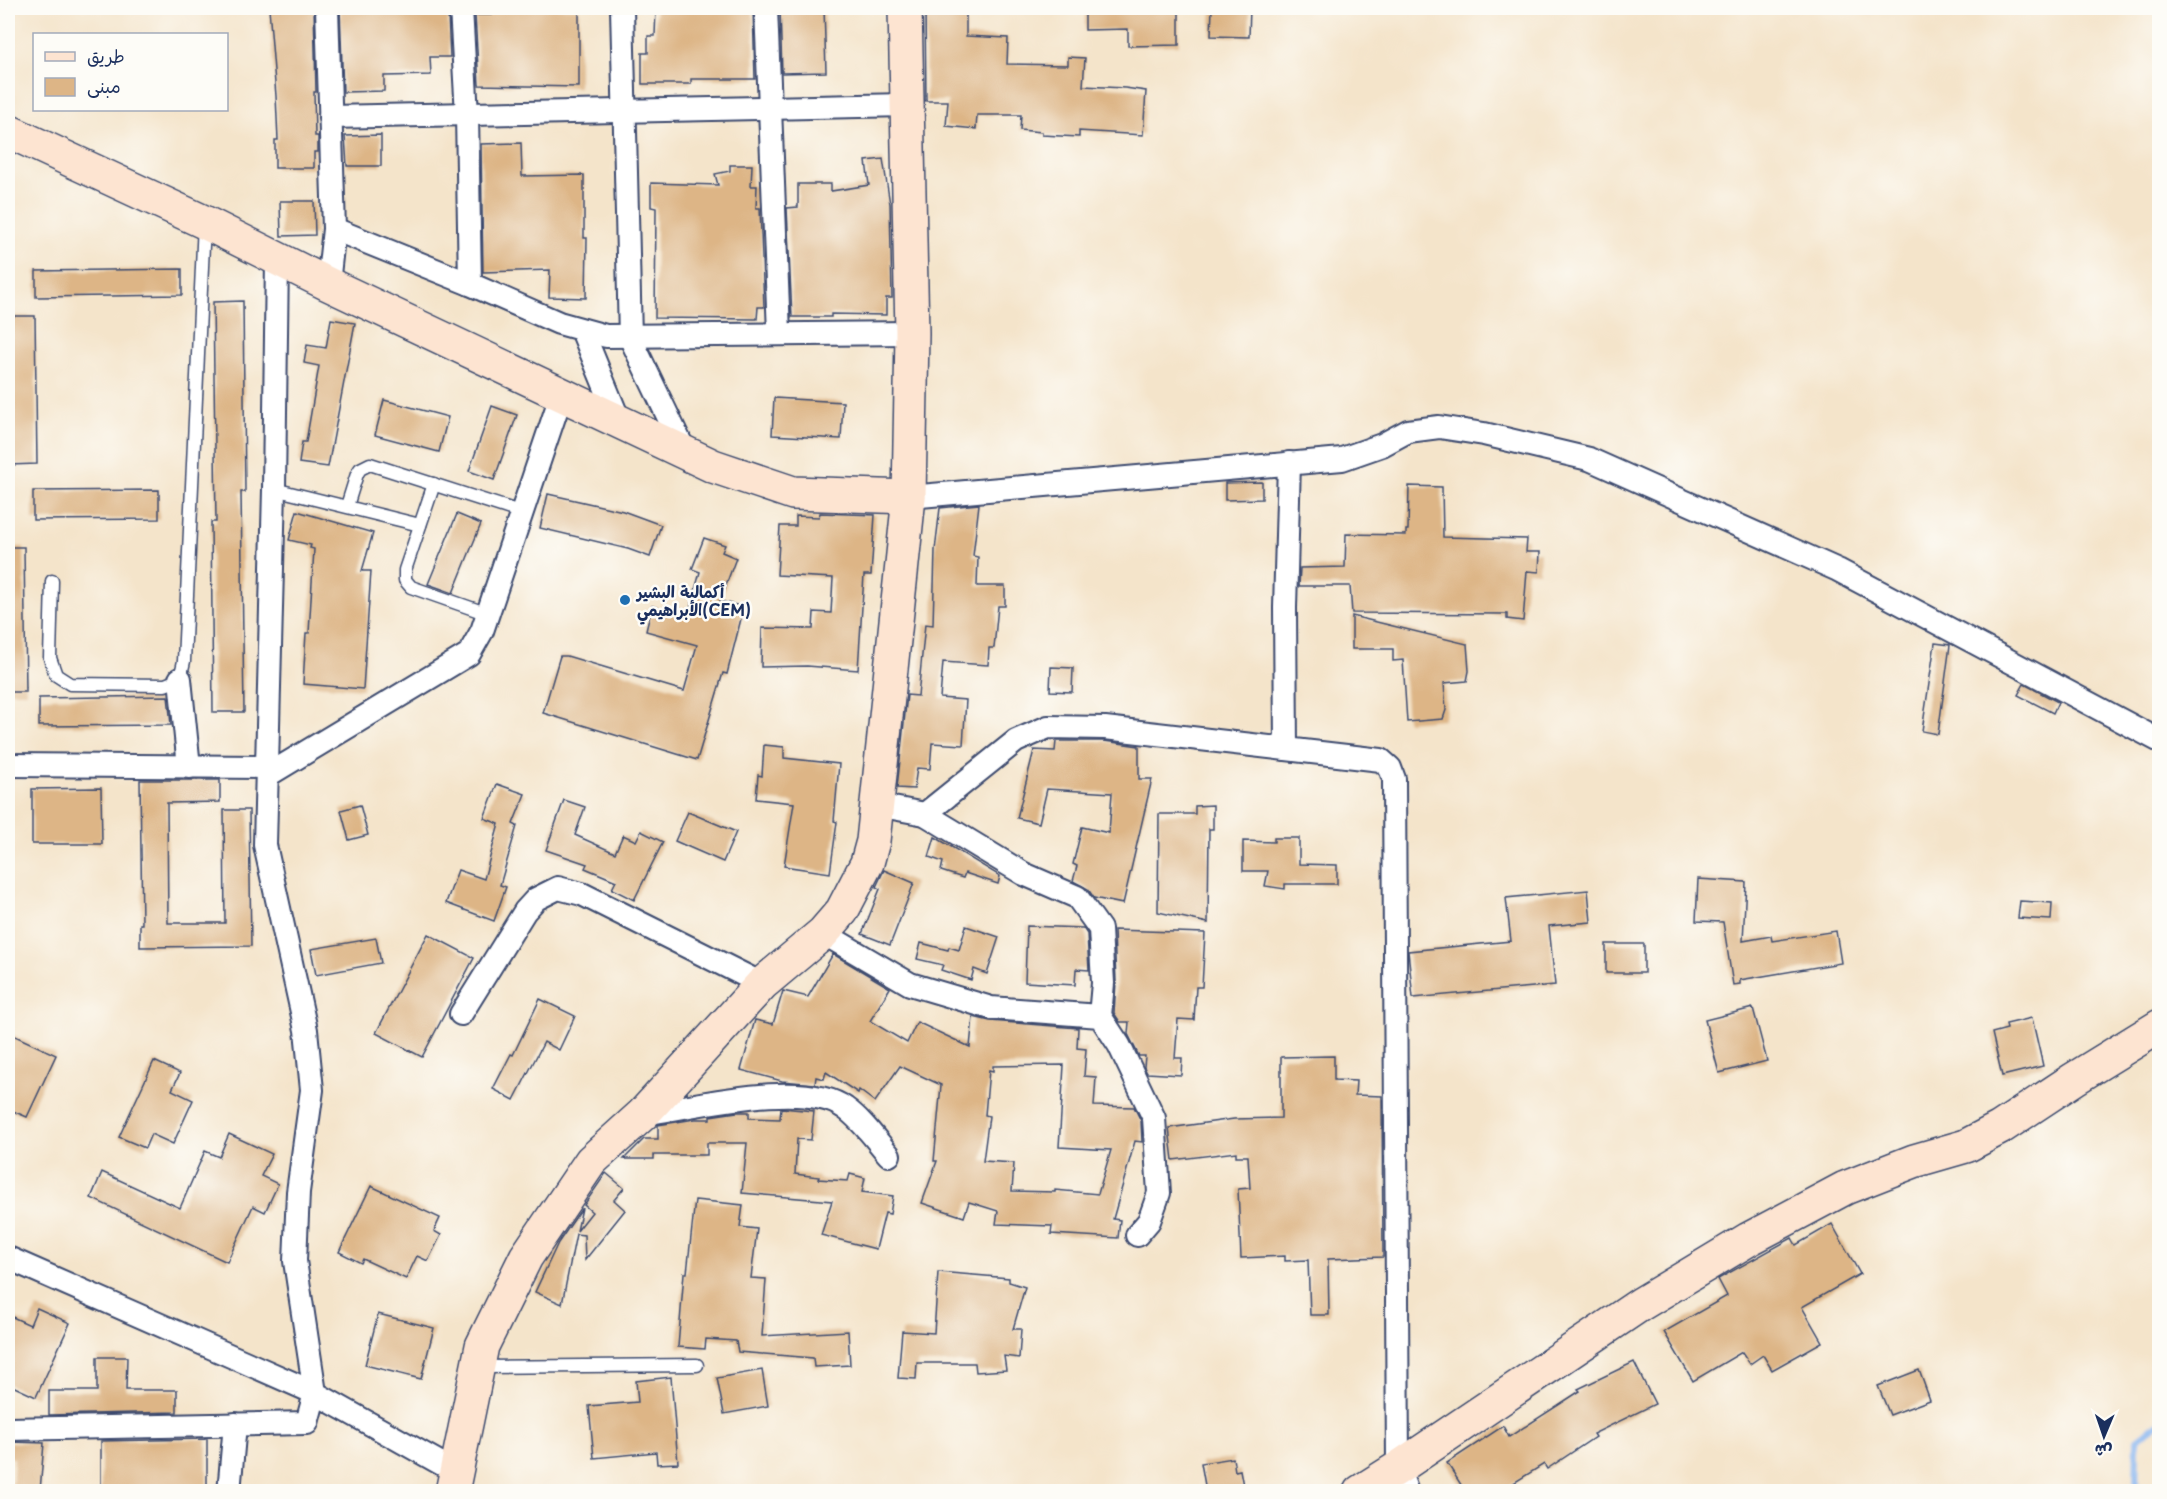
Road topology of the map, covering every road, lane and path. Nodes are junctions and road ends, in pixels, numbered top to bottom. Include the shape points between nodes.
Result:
1 (327, 8) edge
2 (461, 8) edge
3 (622, 8) edge
4 (766, 8) edge
5 (905, 8) edge
6 (906, 105) junction
7 (769, 109) junction
8 (626, 111) junction
9 (468, 115) junction
10 (330, 117) junction
11 (8, 131) edge
12 (204, 222) junction
13 (334, 230) junction
14 (277, 258) junction
15 (328, 284) junction
16 (470, 284) junction
17 (582, 330) junction
18 (779, 333) junction
19 (912, 333) junction
20 (630, 337) junction
21 (561, 396) junction
22 (620, 423) junction
23 (686, 454) junction
24 (1289, 463) junction
25 (434, 484) junction
26 (274, 489) junction
27 (909, 496) junction
28 (346, 506) junction
29 (523, 513) junction
30 (420, 525) junction
31 (52, 581) dead end
32 (488, 614) junction
33 (180, 679) junction
34 (2160, 741) edge
35 (1286, 749) junction
36 (8, 765) edge
37 (189, 766) junction
38 (268, 771) junction
39 (877, 805) junction
40 (925, 814) junction
41 (823, 933) junction
42 (762, 984) junction
43 (461, 1014) dead end
44 (1100, 1016) junction
45 (2160, 1026) edge
46 (643, 1114) junction
47 (889, 1155) dead end
48 (1137, 1235) dead end
49 (8, 1258) edge
50 (697, 1365) dead end
51 (478, 1367) junction
52 (315, 1393) junction
53 (235, 1424) junction
54 (8, 1430) edge
55 (1402, 1480) edge
56 (454, 1482) edge
57 (229, 1491) edge
58 (1360, 1491) edge

1 - 10 street
2 - 9 street
3 - 8 street
4 - 7 street
5 - 6 street
6 - 7 street
6 - 19 street
7 - 8 street
7 - 18 street
8 - 9 street
8 - 20 street
9 - 10 street
9 - 16 street
10 - 13 street
11 - 12 street
12 - 14 street
12 - 33 lane via 184,661
13 - 15 street
13 - 16 street
14 - 15 street
14 - 26 street
15 - 21 street
16 - 17 street
17 - 20 street
17 - 22 street
18 - 19 street
18 - 20 street
19 - 27 street
20 - 23 street
21 - 22 street
21 - 29 street
22 - 23 street
23 - 27 street via 793,493
24 - 27 street
24 - 34 street via 1342,459 1408,431 1439,427 1589,459 1838,570
24 - 35 street
25 - 28 lane via 370,464 357,474
25 - 29 lane
25 - 30 lane
26 - 28 lane
26 - 38 street
27 - 39 street
28 - 30 lane
29 - 32 street
30 - 32 lane via 405,570 408,584
31 - 33 lane via 51,658 56,675 70,684 165,685
32 - 38 street via 469,654
33 - 37 street
35 - 40 street via 1105,728 1048,728 1016,741
35 - 55 street via 1381,760 1394,779
36 - 37 street
37 - 38 street
38 - 52 street via 265,845 306,1030 312,1090 298,1192 295,1261
39 - 40 street
39 - 41 street via 867,863 842,911
40 - 44 street via 1024,873 1077,897 1100,929
41 - 42 street
41 - 44 street via 910,984 991,1008
42 - 43 street via 582,894 558,888 536,899 525,910
42 - 46 street
44 - 48 street via 1119,1045 1154,1119 1159,1193 1149,1221
45 - 55 street via 1966,1146 1845,1188 1749,1239 1641,1304
46 - 47 street via 776,1093 808,1095 845,1108
46 - 51 street via 591,1161 526,1257 482,1346
49 - 52 street
50 - 51 lane
51 - 56 street
52 - 53 street via 307,1423
52 - 56 street
53 - 54 street
53 - 57 street
55 - 58 street

